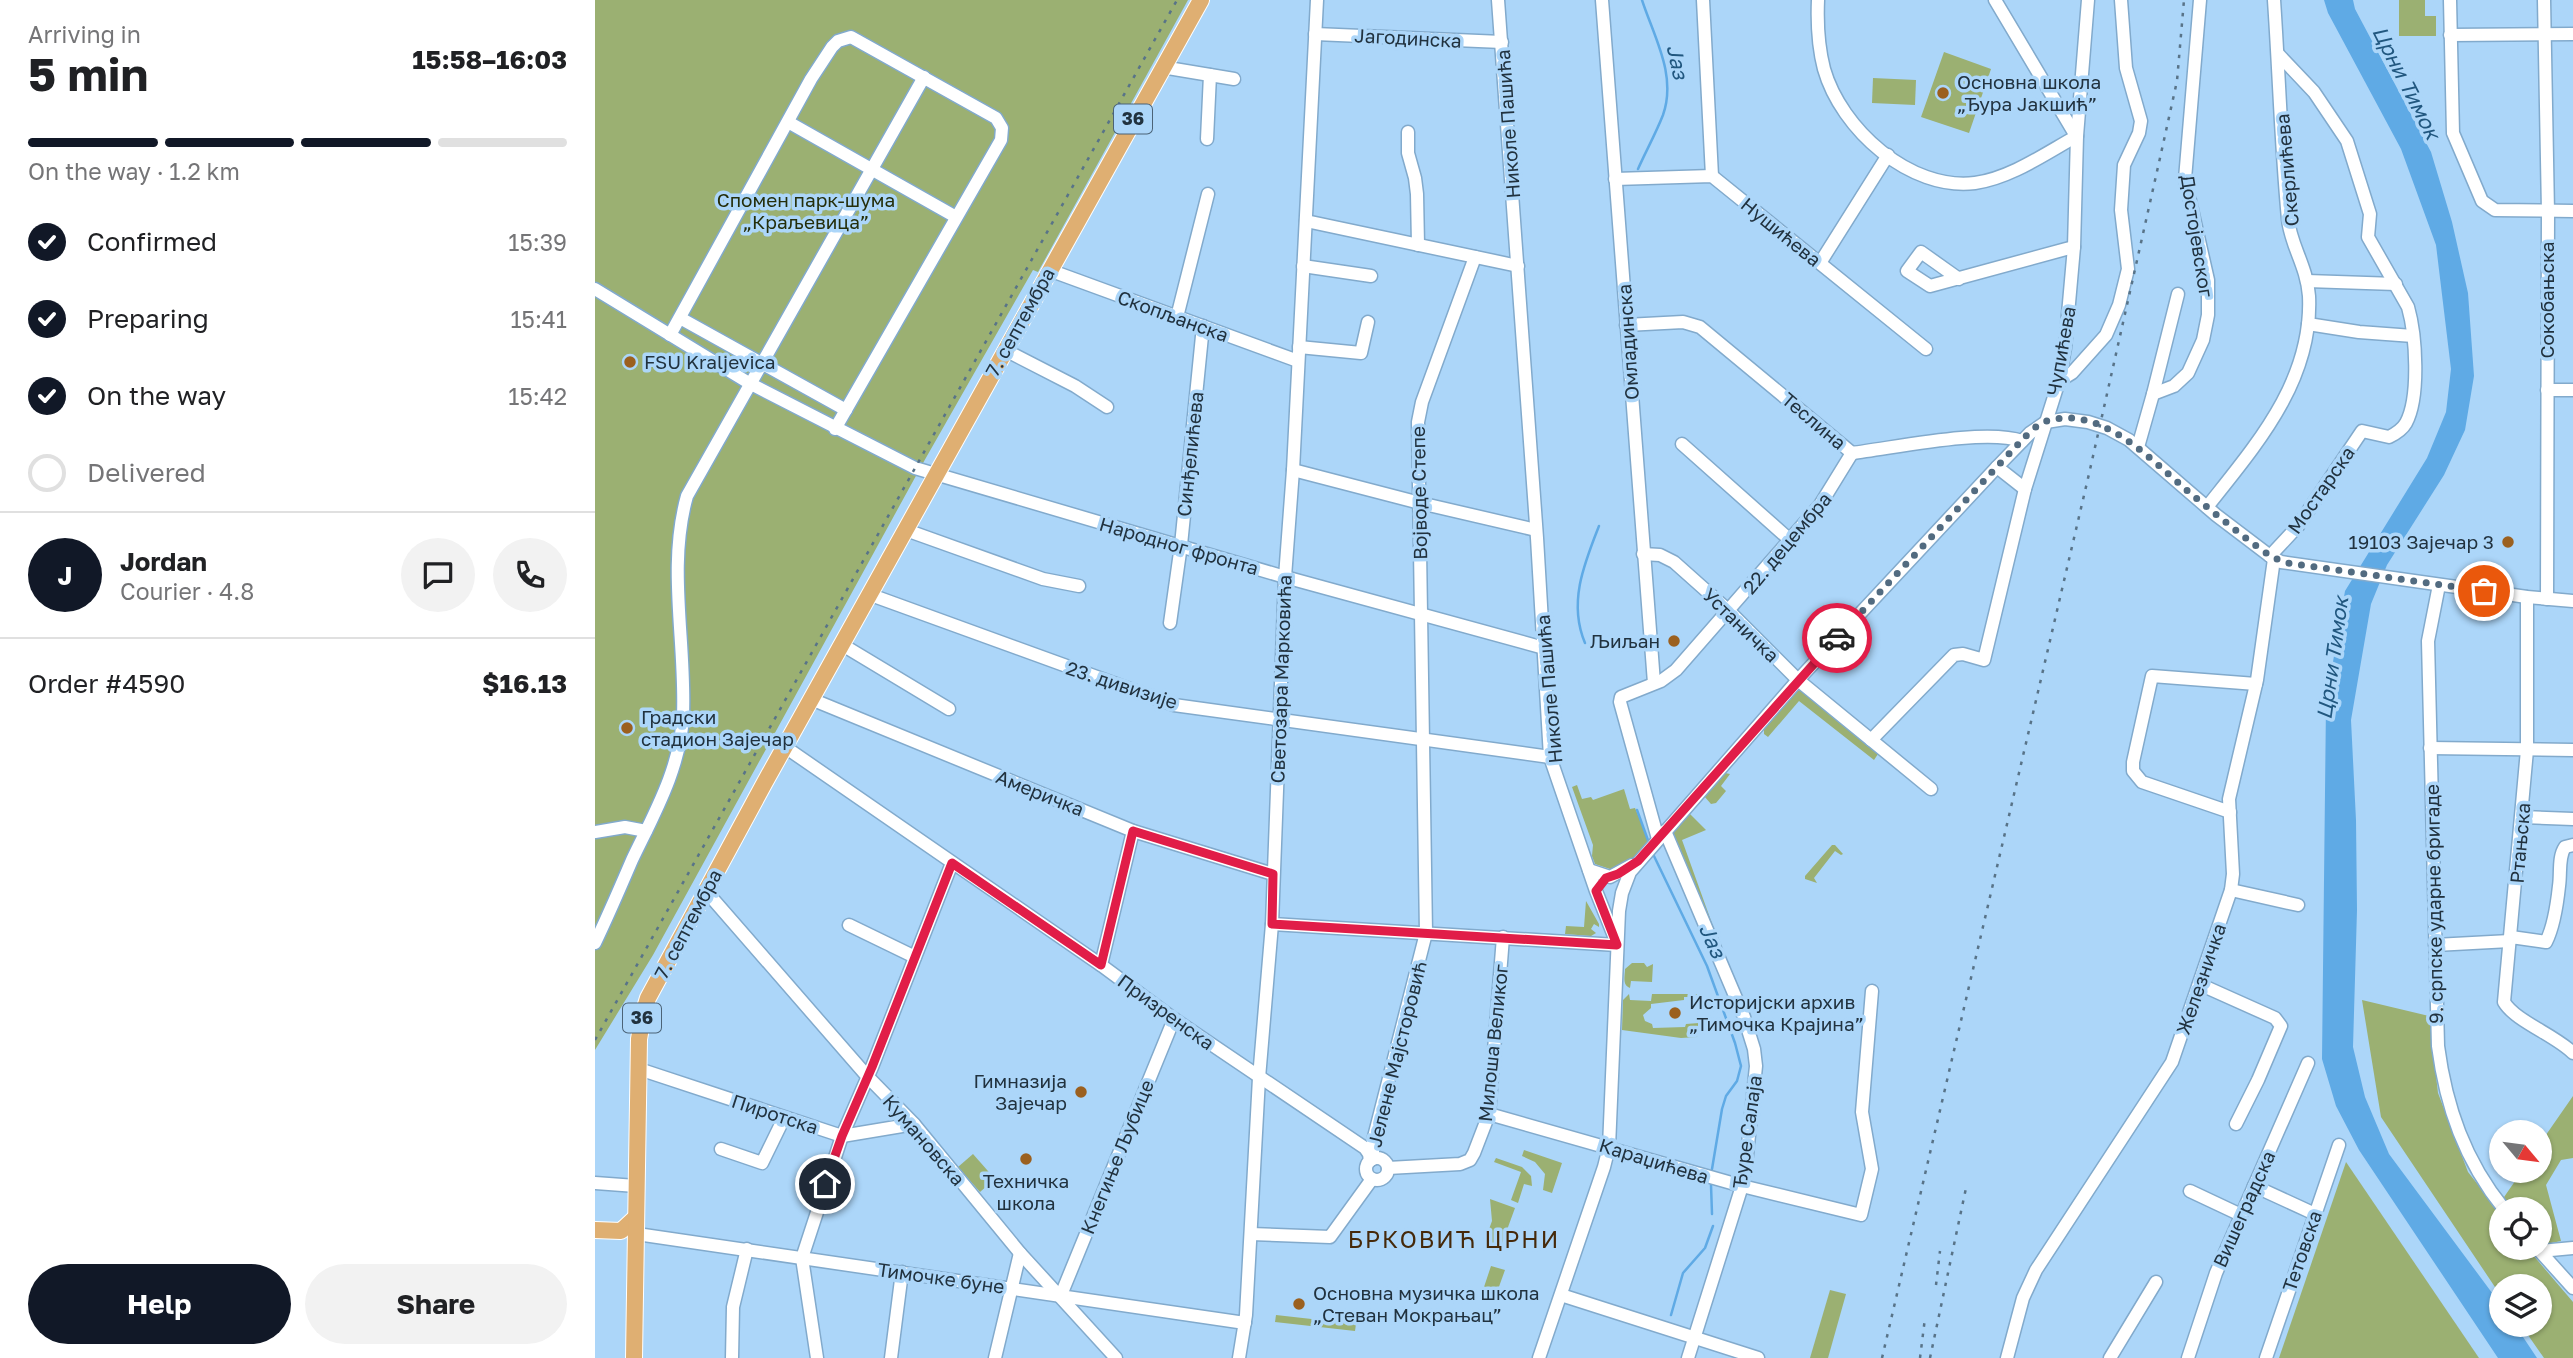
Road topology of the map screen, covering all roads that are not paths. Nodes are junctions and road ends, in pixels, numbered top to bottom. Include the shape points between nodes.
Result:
1 (1201, 0) edge
2 (1317, 0) edge
3 (1498, 0) edge
4 (1602, 0) edge
5 (1703, 0) edge
6 (1818, 0) edge
7 (1995, 0) edge
8 (2088, 0) edge
9 (2121, 0) edge
10 (2200, 0) edge
11 (2274, 0) edge
12 (2450, 0) edge
13 (2544, 0) edge
14 (1315, 34) junction
15 (2545, 34) junction
16 (2573, 34) edge
17 (2450, 36) junction
18 (1501, 42) junction
19 (2278, 54) junction
20 (1162, 67) junction
21 (1210, 75) junction
22 (924, 77) junction
23 (1234, 79) dead end
24 (788, 122) junction
25 (1408, 132) dead end
26 (2077, 136) junction
27 (1207, 139) dead end
28 (1888, 155) junction
29 (871, 169) junction
30 (1712, 176) junction
31 (1615, 179) junction
32 (1207, 194) dead end
33 (2573, 211) edge
34 (2548, 212) junction
35 (956, 217) junction
36 (1306, 220) junction
37 (1418, 245) junction
38 (2074, 247) junction
39 (1475, 257) junction
40 (1820, 263) junction
41 (1303, 266) junction
42 (1518, 266) junction
43 (1049, 270) junction
44 (1371, 276) dead end
45 (1959, 279) dead end
46 (2307, 281) junction
47 (2396, 284) junction
48 (595, 289) edge
49 (2178, 294) dead end
50 (1177, 317) junction
51 (680, 318) junction
52 (1368, 321) dead end
53 (2308, 324) junction
54 (1626, 325) junction
55 (1203, 327) junction
56 (670, 335) junction
57 (2413, 336) junction
58 (1299, 347) junction
59 (1926, 349) dead end
60 (1005, 350) junction
61 (1298, 361) junction
62 (761, 364) junction
63 (2059, 381) junction
64 (749, 383) junction
65 (2547, 390) junction
66 (2573, 390) edge
67 (2153, 394) junction
68 (1107, 407) dead end
69 (846, 410) junction
70 (2046, 422) junction
71 (835, 429) junction
72 (2022, 440) junction
73 (1682, 444) dead end
74 (2138, 447) junction
75 (1851, 453) junction
76 (1997, 467) junction
77 (1293, 470) junction
78 (936, 476) junction
79 (2025, 489) junction
80 (1420, 503) junction
81 (2207, 507) junction
82 (906, 530) junction
83 (1537, 530) junction
84 (1790, 540) junction
85 (1181, 545) junction
86 (1643, 554) junction
87 (2272, 557) junction
88 (1285, 577) junction
89 (2439, 585) junction
90 (1079, 586) dead end
91 (871, 595) junction
92 (2527, 597) junction
93 (2547, 599) junction
94 (2573, 601) edge
95 (1729, 611) junction
96 (1420, 615) junction
97 (1170, 623) dead end
98 (841, 644) junction
99 (1544, 648) junction
100 (1798, 680) junction
101 (1654, 683) junction
102 (2256, 684) junction
103 (811, 699) junction
104 (949, 709) dead end
105 (1278, 720) junction
106 (1423, 739) junction
107 (1871, 740) junction
108 (785, 747) junction
109 (2430, 748) junction
110 (2527, 750) junction
111 (2573, 750) edge
112 (1550, 757) junction
113 (1931, 789) dead end
114 (2229, 812) junction
115 (2523, 817) junction
116 (2573, 819) edge
117 (646, 831) junction
118 (1133, 831) junction
119 (595, 832) edge
120 (1657, 841) junction
121 (2573, 845) edge
122 (1638, 861) junction
123 (952, 863) junction
124 (1589, 870) junction
125 (1273, 874) junction
126 (1610, 877) junction
127 (705, 890) junction
128 (2231, 890) junction
129 (1596, 891) junction
130 (1622, 893) junction
131 (2298, 905) dead end
132 (1272, 924) junction
133 (849, 925) dead end
134 (1426, 933) junction
135 (1503, 937) junction
136 (2511, 939) junction
137 (595, 943) edge
138 (1617, 945) junction
139 (2435, 945) junction
140 (915, 957) junction
141 (1101, 965) junction
142 (2199, 984) junction
143 (1872, 992) dead end
144 (1174, 1019) junction
145 (2573, 1053) edge
146 (2308, 1063) dead end
147 (639, 1069) junction
148 (867, 1076) junction
149 (1259, 1078) junction
150 (1489, 1114) junction
151 (784, 1118) junction
152 (914, 1124) junction
153 (2236, 1124) dead end
154 (842, 1136) junction
155 (2339, 1145) dead end
156 (1609, 1147) junction
157 (721, 1149) dead end
158 (1371, 1160) junction
159 (1388, 1168) junction
160 (1372, 1179) junction
161 (595, 1183) edge
162 (635, 1186) junction
163 (1742, 1186) junction
164 (2254, 1186) junction
165 (2190, 1191) dead end
166 (2496, 1197) edge
167 (2315, 1214) junction
168 (2241, 1215) junction
169 (636, 1226) junction
170 (595, 1230) edge
171 (1251, 1234) junction
172 (2573, 1248) edge
173 (747, 1249) junction
174 (2552, 1249) edge
175 (1020, 1253) junction
176 (801, 1258) junction
177 (2547, 1260) edge
178 (902, 1272) junction
179 (2156, 1282) dead end
180 (1010, 1287) junction
181 (2573, 1288) edge
182 (1061, 1295) junction
183 (1561, 1295) junction
184 (1245, 1323) junction
185 (1696, 1338) junction
186 (634, 1358) edge
187 (732, 1358) edge
188 (817, 1358) edge
189 (891, 1358) edge
190 (995, 1358) edge
191 (1116, 1358) edge
192 (1240, 1358) edge
193 (1539, 1358) edge
194 (1688, 1358) edge
195 (1758, 1358) edge
196 (2007, 1358) edge
197 (2110, 1358) edge
198 (2188, 1358) edge
199 (2266, 1358) edge

1 - 20 main road, 7. септембра / 36
2 - 14 street, Светозара Марковића
3 - 18 street, Николе Пашића
4 - 31 street, Омладинска
5 - 30 street
6 - 28 street via 1818,37 1830,83 1853,121
7 - 26 street
8 - 26 street, Чупићева
9 - 63 street via 2126,68 2141,121 2124,165 2121,210 2128,269 2106,335
10 - 67 street, Достојевског via 2185,179 2207,280 2208,315 2188,373 2174,386
11 - 19 street
12 - 17 street
13 - 15 street, Сокобањска
14 - 18 street, Јагодинска
14 - 36 street, Светозара Марковића
15 - 16 street
15 - 17 street
15 - 34 street, Сокобањска
17 - 34 street via 2453,133 2482,201 2495,210
18 - 42 street, Николе Пашића
19 - 46 street, Скерлићева via 2288,223
19 - 47 street, Мостарска via 2314,92 2347,141 2370,214 2368,237
20 - 21 street
20 - 43 main road, 7. септембра / 36
21 - 23 street
21 - 27 street
22 - 24 street via 858,39 844,38 832,47
22 - 29 street
22 - 35 street via 996,118 1002,128 1001,140
24 - 29 street
24 - 51 street
25 - 37 street via 1408,153 1416,178
26 - 28 street via 1998,177 1972,183 1929,179
26 - 38 street, Чупићева
28 - 40 street
29 - 35 street
29 - 62 street
30 - 31 street
30 - 40 street, Нушићева
31 - 54 street, Омладинска
32 - 50 street
33 - 34 street
34 - 65 street, Сокобањска
35 - 69 street
36 - 37 street
36 - 41 street, Светозара Марковића
37 - 39 street
38 - 45 street
38 - 63 street, Чупићева
39 - 42 street
39 - 80 street, Војводе Степе via 1419,411
40 - 59 street, Нушићева
41 - 44 street
41 - 58 street, Светозара Марковића
42 - 83 street, Николе Пашића
43 - 50 street, Скопљанска
43 - 60 main road, 7. септембра / 36
46 - 47 street
46 - 53 street, Скерлићева
47 - 57 street, Мостарска via 2409,307
48 - 56 street, Народног фронта
49 - 67 street
50 - 55 street, Скопљанска
51 - 56 street
51 - 62 street
52 - 58 street via 1361,353
53 - 57 street
53 - 81 street, Скерлићева via 2300,361 2276,414
54 - 75 street, Теслина via 1683,322 1700,327
54 - 86 street, Омладинска
55 - 61 street, Скопљанска
55 - 85 street, Синђелићева
56 - 64 street, Народног фронта
57 - 87 street, Мостарска via 2415,378 2406,423 2389,438 2362,430
58 - 61 street, Светозара Марковића
60 - 68 street
60 - 78 main road, 7. септембра / 36
61 - 77 street, Светозара Марковића
62 - 64 street
62 - 69 street
63 - 70 street, Чупићева
64 - 71 street, Народног фронта
64 - 117 street via 691,485 683,510 677,570 682,727 674,767
65 - 66 street
65 - 93 street, Сокобањска
67 - 74 street
69 - 71 street
70 - 72 street, Чупићева
70 - 74 street via 2088,422
70 - 79 street
71 - 78 street, Народног фронта
72 - 75 street, Теслина via 1974,437
72 - 76 street, Чупићева
73 - 84 street
74 - 81 street
75 - 84 street, 22. децембра via 1820,505
76 - 79 street
76 - 100 street, Чупићева
77 - 80 street
77 - 88 street, Светозара Марковића
78 - 82 main road, 7. септембра / 36
78 - 85 street, Народног фронта
79 - 107 street via 1984,660 1954,655
80 - 83 street
80 - 96 street, Војводе Степе
81 - 87 street
82 - 90 street via 1043,579
82 - 91 main road, 7. септембра / 36
83 - 99 street, Николе Пашића
84 - 95 street, 22. децембра
85 - 88 street, Народног фронта
85 - 97 street, Синђелићева
86 - 95 street, Устаничка via 1669,559
86 - 101 street, Омладинска
87 - 89 street
87 - 102 street, Железничка
88 - 96 street, Народног фронта
88 - 105 street, Светозара Марковића
89 - 92 street
89 - 109 street, 9. српске ударне бригаде via 2428,641
91 - 98 main road, 7. септембра / 36
91 - 105 street, 23. дивизије via 1161,701
92 - 93 street
92 - 110 street, Ртањска
93 - 94 street
95 - 100 street, Устаничка
95 - 101 street, 22. децембра via 1677,670
96 - 99 street, Народног фронта
96 - 106 street, Војводе Степе
98 - 103 main road, 7. септембра / 36
98 - 104 street
99 - 112 street, Николе Пашића
100 - 107 street, Устаничка
100 - 120 street, Чупићева
101 - 120 street, 22. децембра via 1623,695 1620,702
102 - 114 street, Железничка
102 - 114 street via 2153,676 2133,762 2142,782
103 - 108 main road, 7. септембра / 36
103 - 118 street, Америчка
105 - 106 street, 23. дивизије
105 - 125 street, Светозара Марковића
106 - 112 street, 23. дивизије
106 - 134 street, Јелене Мајсторовић
107 - 113 street, Устаничка
108 - 123 street, Призренска
108 - 127 main road, 7. септембра / 36
109 - 110 street
109 - 139 street, 9. српске ударне бригаде
110 - 111 street
110 - 115 street, Ртањска
112 - 124 street, Николе Пашића
114 - 128 street, Железничка
115 - 116 street
115 - 136 street, Ртањска
117 - 119 street via 625,827
117 - 137 street
118 - 125 street, Америчка
118 - 141 street
120 - 122 street, Чупићева
120 - 163 street, Ђуре Салаја via 1744,1017 1754,1049 1752,1115
121 - 136 street via 2561,853 2560,885 2546,942
122 - 126 street
122 - 130 street
123 - 140 street
123 - 141 street, Призренска
124 - 126 street
124 - 129 street, Николе Пашића
125 - 132 street, Светозара Марковића
126 - 129 street
127 - 147 main road, 7. септембра / 36 via 644,1011
127 - 148 street, Кумановска
128 - 131 street
128 - 142 street, Железничка
129 - 130 street via 1611,896
129 - 138 street, Николе Пашића
130 - 138 street
132 - 134 street
132 - 149 street, Светозара Марковића
133 - 140 street
134 - 135 street
134 - 158 street, Јелене Мајсторовић
135 - 138 street
135 - 150 street, Милоша Великог
136 - 139 street
136 - 145 street, Ртањска via 2504,1002 2512,1013
138 - 156 street, Николе Пашића
139 - 166 street, 9. српске ударне бригаде via 2437,1032 2446,1093 2460,1139
140 - 148 street
141 - 144 street, Призренска
142 - 153 street via 2280,1023
142 - 196 street, Железничка via 2172,1062 2029,1283
143 - 163 street, Караџићева via 1862,1112 1872,1168 1861,1215
144 - 149 street, Призренска
144 - 182 street, Кнегиње Љубице
146 - 164 street, Вишеградска
147 - 151 street, Пиротска
147 - 162 main road, 7. септембра / 36
148 - 152 street, Кумановска
148 - 154 street
149 - 158 street, Призренска via 1365,1149
149 - 171 street, Светозара Марковића
150 - 156 street, Караџићева
150 - 159 street, Милоша Великог via 1470,1160
151 - 154 street, Пиротска
151 - 157 street via 762,1163
152 - 154 street, Пиротска
152 - 175 street, Кумановска
154 - 176 street
155 - 167 street, Тетовска
156 - 163 street, Караџићева
156 - 183 street, Николе Пашића
158 - 159 street via 1383,1159
158 - 160 street via 1367,1171
159 - 160 street via 1384,1178
160 - 171 street via 1330,1237
161 - 162 street
162 - 169 main road, 7. септембра / 36
163 - 185 street, Ђуре Салаја
164 - 167 street
164 - 168 street, Вишеградска
165 - 168 street
167 - 199 street, Тетовска
168 - 198 street, Вишеградска
169 - 170 main road via 621,1231
169 - 173 street, Тимочке буне
169 - 186 main road, 7. септембра / 36
171 - 184 street, Светозара Марковића
172 - 174 street
173 - 176 street, Тимочке буне
173 - 187 street via 733,1307
175 - 180 street
175 - 182 street, Кумановска
176 - 178 street, Тимочке буне
176 - 188 street
177 - 181 street
178 - 180 street, Тимочке буне
178 - 189 street
179 - 197 street
180 - 182 street, Тимочке буне
180 - 190 street
182 - 184 street, Тимочке буне
182 - 191 street, Кумановска
183 - 185 street
183 - 193 street, Николе Пашића
184 - 192 street, Светозара Марковића
185 - 194 street, Ђуре Салаја
185 - 195 street

